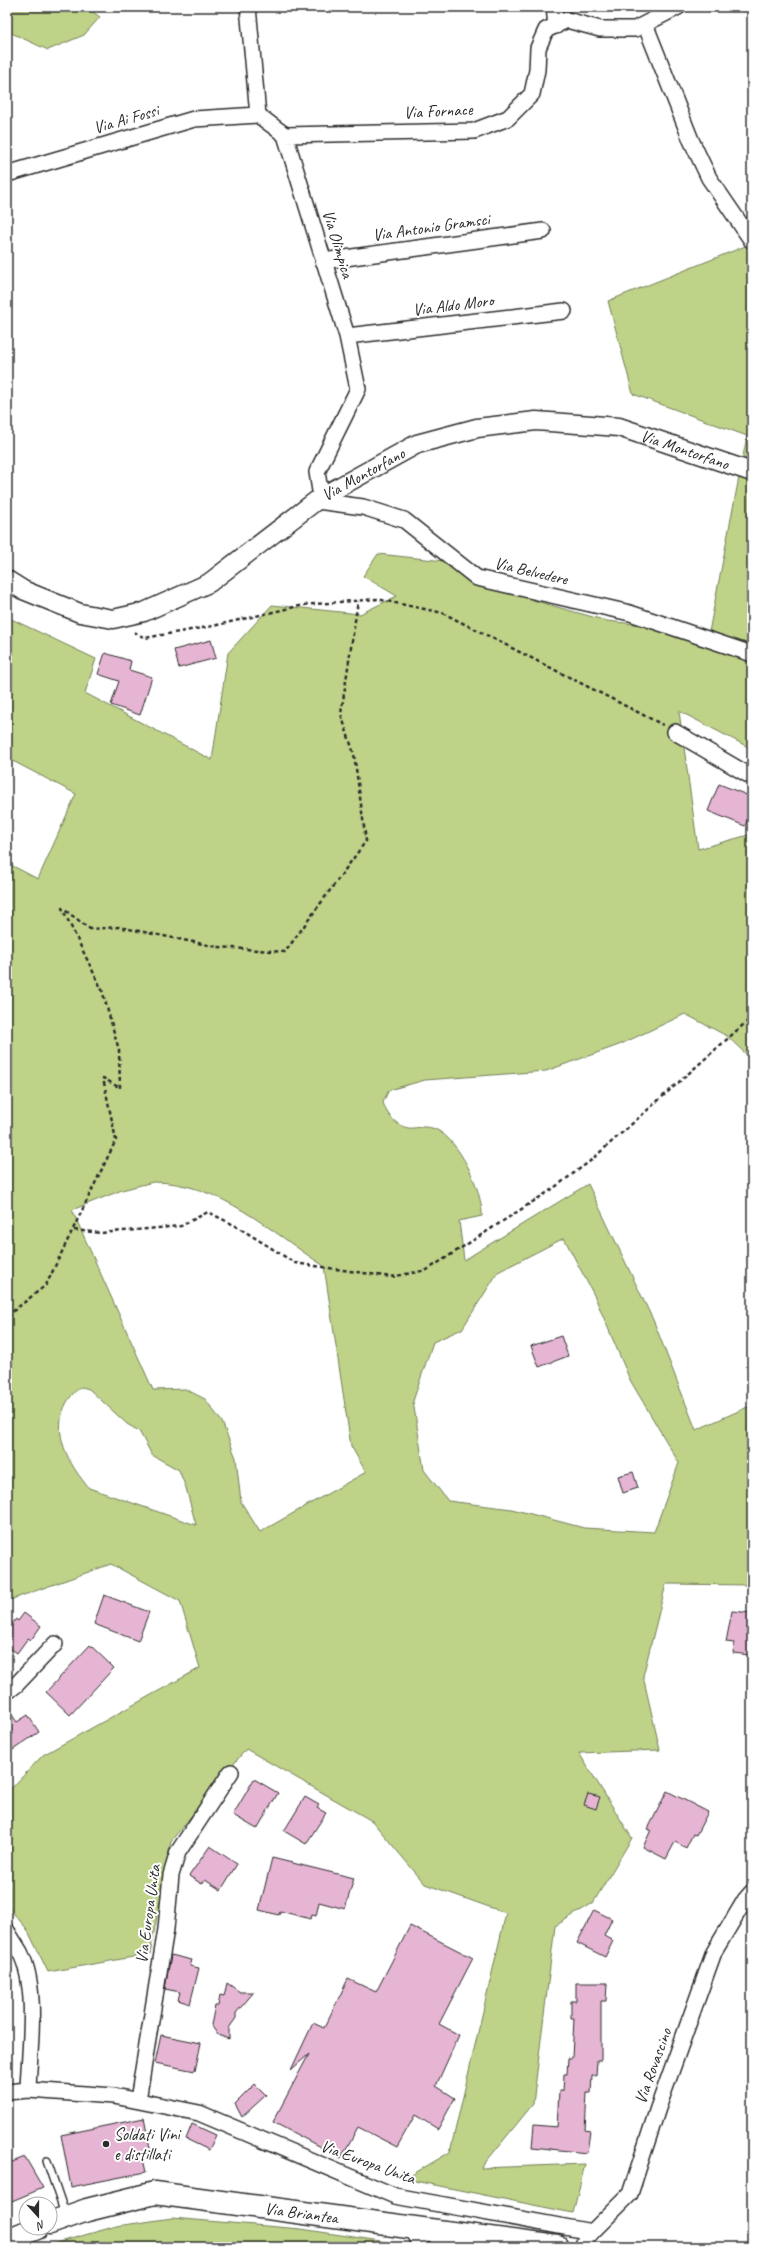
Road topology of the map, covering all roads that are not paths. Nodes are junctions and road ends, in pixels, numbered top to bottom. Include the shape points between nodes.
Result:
1 (248, 7) edge
2 (554, 7) edge
3 (678, 7) edge
4 (645, 24) junction
5 (556, 26) junction
6 (258, 116) junction
7 (285, 135) junction
8 (7, 174) edge
9 (543, 231) dead end
10 (752, 241) edge
11 (323, 261) junction
12 (564, 311) dead end
13 (347, 336) junction
14 (752, 472) edge
15 (319, 499) junction
16 (7, 580) edge
17 (752, 654) edge
18 (675, 732) road end
19 (752, 777) edge
20 (55, 1644) dead end
21 (7, 1692) edge
22 (231, 1772) dead end
23 (752, 1892) edge
24 (7, 1931) edge
25 (28, 2090) junction
26 (7, 2092) edge
27 (138, 2100) junction
28 (47, 2161) dead end
29 (54, 2196) edge
30 (58, 2220) edge
31 (592, 2232) junction
32 (18, 2236) edge
33 (417, 2237) edge
34 (439, 2239) edge
35 (7, 2240) edge
36 (481, 2242) edge
37 (557, 2247) edge
38 (583, 2247) edge

1 - 6 street
2 - 5 street
3 - 4 street, Via Fornace
4 - 5 street, Via Fornace via 635,29 600,29 567,20
4 - 10 street via 691,140 709,178
5 - 7 street, Via Fornace via 546,30 538,48 532,94 508,118 474,131
6 - 7 street
6 - 8 street, Via Ai Fossi via 194,119
7 - 11 street, Via Olimpica
9 - 11 street, Via Antonio Gramsci
11 - 13 street, Via Olimpica
12 - 13 street, Via Aldo Moro
13 - 15 street, Via Olimpica via 358,389 318,472
14 - 15 street, Via Montorfano via 619,427 536,421 477,428 417,444
15 - 16 street, Via Montorfano via 209,583 144,612 112,619 80,613 23,590
15 - 17 street, Via Belvedere via 363,507 404,520 477,578 630,613
18 - 19 street
20 - 21 street
22 - 27 street, Via Europa Unita via 178,1852 171,1874 166,1929
23 - 31 street, Via Rovascino via 714,1952 630,2194
24 - 25 street via 21,1953 28,1979 31,2014
25 - 26 street, Via Europa Unita
25 - 27 street, Via Europa Unita
27 - 31 street, Via Europa Unita via 199,2113 396,2196
28 - 29 lane
30 - 33 main road, Via Briantea via 155,2193
31 - 38 street, Via Rovascino
32 - 35 main road
33 - 34 main road, Via Briantea
34 - 36 main road, Via Briantea
36 - 37 main road, Via Briantea

